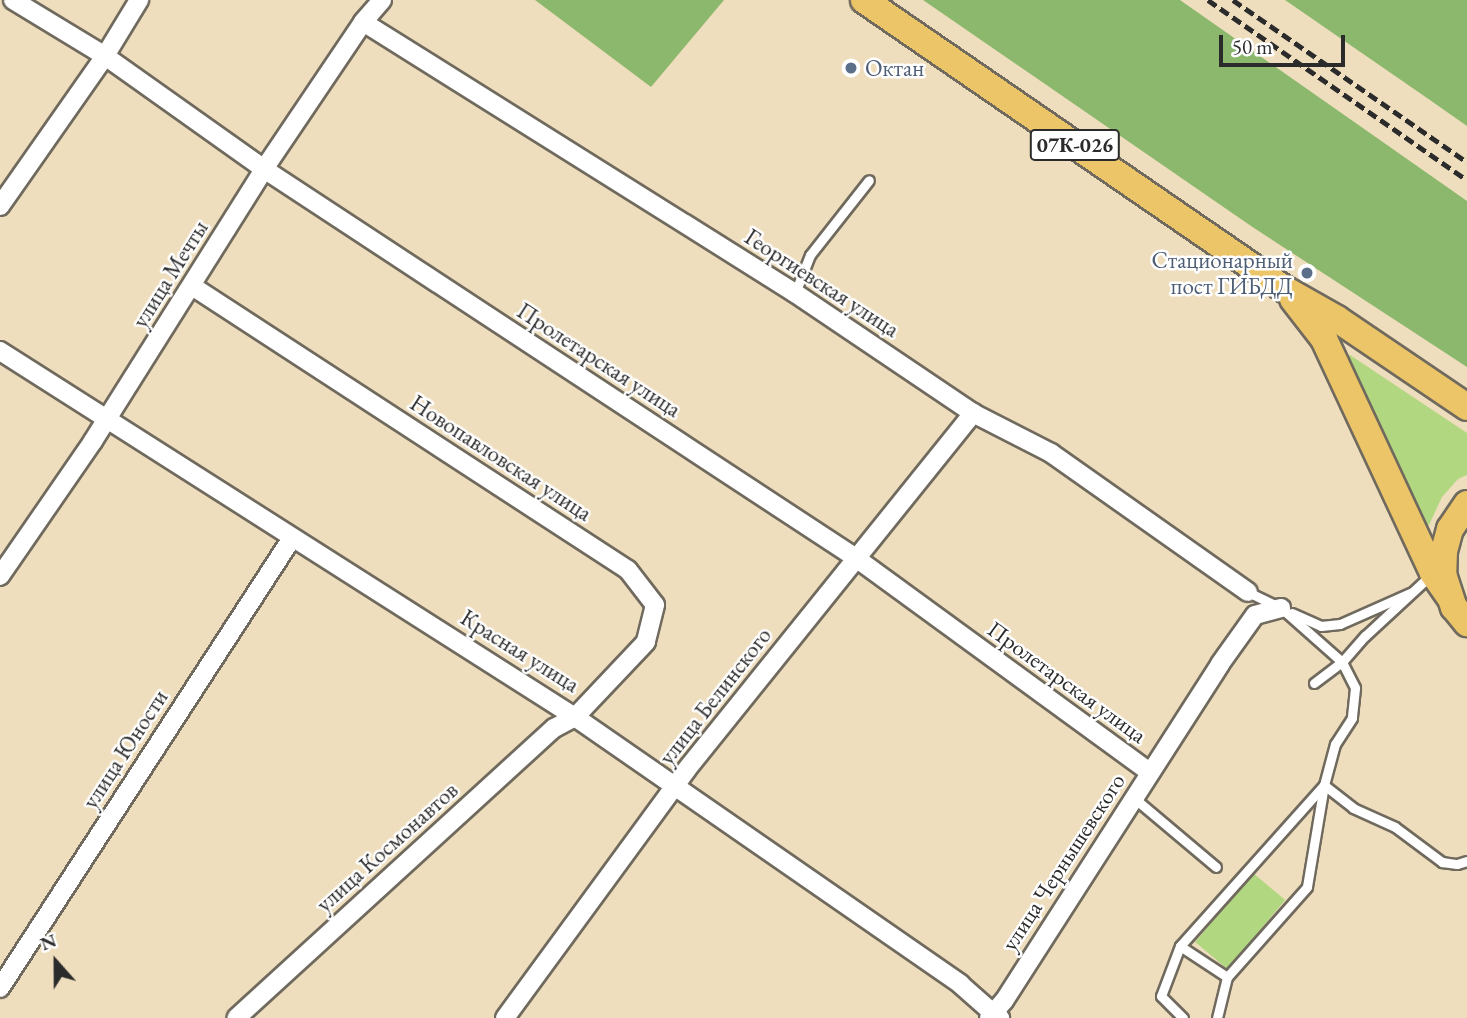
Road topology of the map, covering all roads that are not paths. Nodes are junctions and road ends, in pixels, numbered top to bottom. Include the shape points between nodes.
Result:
1 (13, 0) edge
2 (139, 0) edge
3 (382, 0) edge
4 (864, 0) edge
5 (363, 22) junction
6 (105, 56) junction
7 (264, 169) junction
8 (869, 180) dead end
9 (0, 206) edge
10 (192, 286) junction
11 (1286, 290) junction
12 (795, 293) junction
13 (0, 351) edge
14 (1467, 407) edge
15 (973, 413) junction
16 (107, 418) junction
17 (1467, 504) edge
18 (292, 538) junction
19 (856, 558) junction
20 (1433, 573) junction
21 (0, 576) edge
22 (1248, 592) joint
23 (1410, 593) junction
24 (1281, 608) junction
25 (1461, 616) edge
26 (1342, 662) junction
27 (1314, 683) dead end
28 (575, 717) junction
29 (1150, 772) junction
30 (1324, 785) junction
31 (673, 788) junction
32 (1134, 798) junction
33 (1467, 861) edge
34 (1216, 867) dead end
35 (1180, 946) junction
36 (1227, 977) junction
37 (0, 988) edge
38 (994, 1017) edge
39 (236, 1018) edge
40 (505, 1018) edge
41 (1183, 1018) edge
42 (1217, 1018) edge

1 - 6 street, Пролетарская улица
2 - 6 street
3 - 5 street, улица Мечты
4 - 11 main road, 07К-026
5 - 7 street, улица Мечты
5 - 12 street, Георгиевская улица
6 - 7 street, Пролетарская улица
6 - 9 street
7 - 10 street, улица Мечты
7 - 19 street, Пролетарская улица
8 - 12 lane via 810,255
10 - 16 street, улица Мечты
10 - 28 street, Новопавловская улица via 628,570 655,605 646,642
11 - 14 main road, 07К-026
11 - 20 main road, 07К-026 via 1324,339
12 - 15 street, Георгиевская улица
13 - 16 street, Красная улица
15 - 19 street, улица Белинского
15 - 22 street, Георгиевская улица via 1051,453
16 - 18 street, Красная улица
16 - 21 street, улица Мечты
17 - 25 main road via 1450,529 1444,551 1443,574
18 - 28 street, Красная улица
18 - 37 street, улица Юности
19 - 29 street, Пролетарская улица
19 - 31 street, улица Белинского
20 - 23 lane
20 - 25 main road, 07К-026
22 - 24 lane
23 - 24 lane via 1340,624 1321,626
23 - 26 lane
24 - 26 lane
24 - 29 street, улица Чернышевского via 1255,615
26 - 27 lane
26 - 30 lane via 1355,688 1352,718 1335,744
28 - 31 street, Красная улица
28 - 39 street, улица Космонавтов via 554,728
29 - 32 street, улица Чернышевского
30 - 33 lane via 1353,808 1395,827 1442,862
30 - 35 lane
30 - 36 lane via 1307,887
31 - 38 street, Красная улица via 960,984
31 - 40 street, улица Белинского
32 - 34 lane
32 - 38 street, улица Чернышевского
35 - 36 lane
35 - 41 lane via 1161,996
36 - 42 lane

